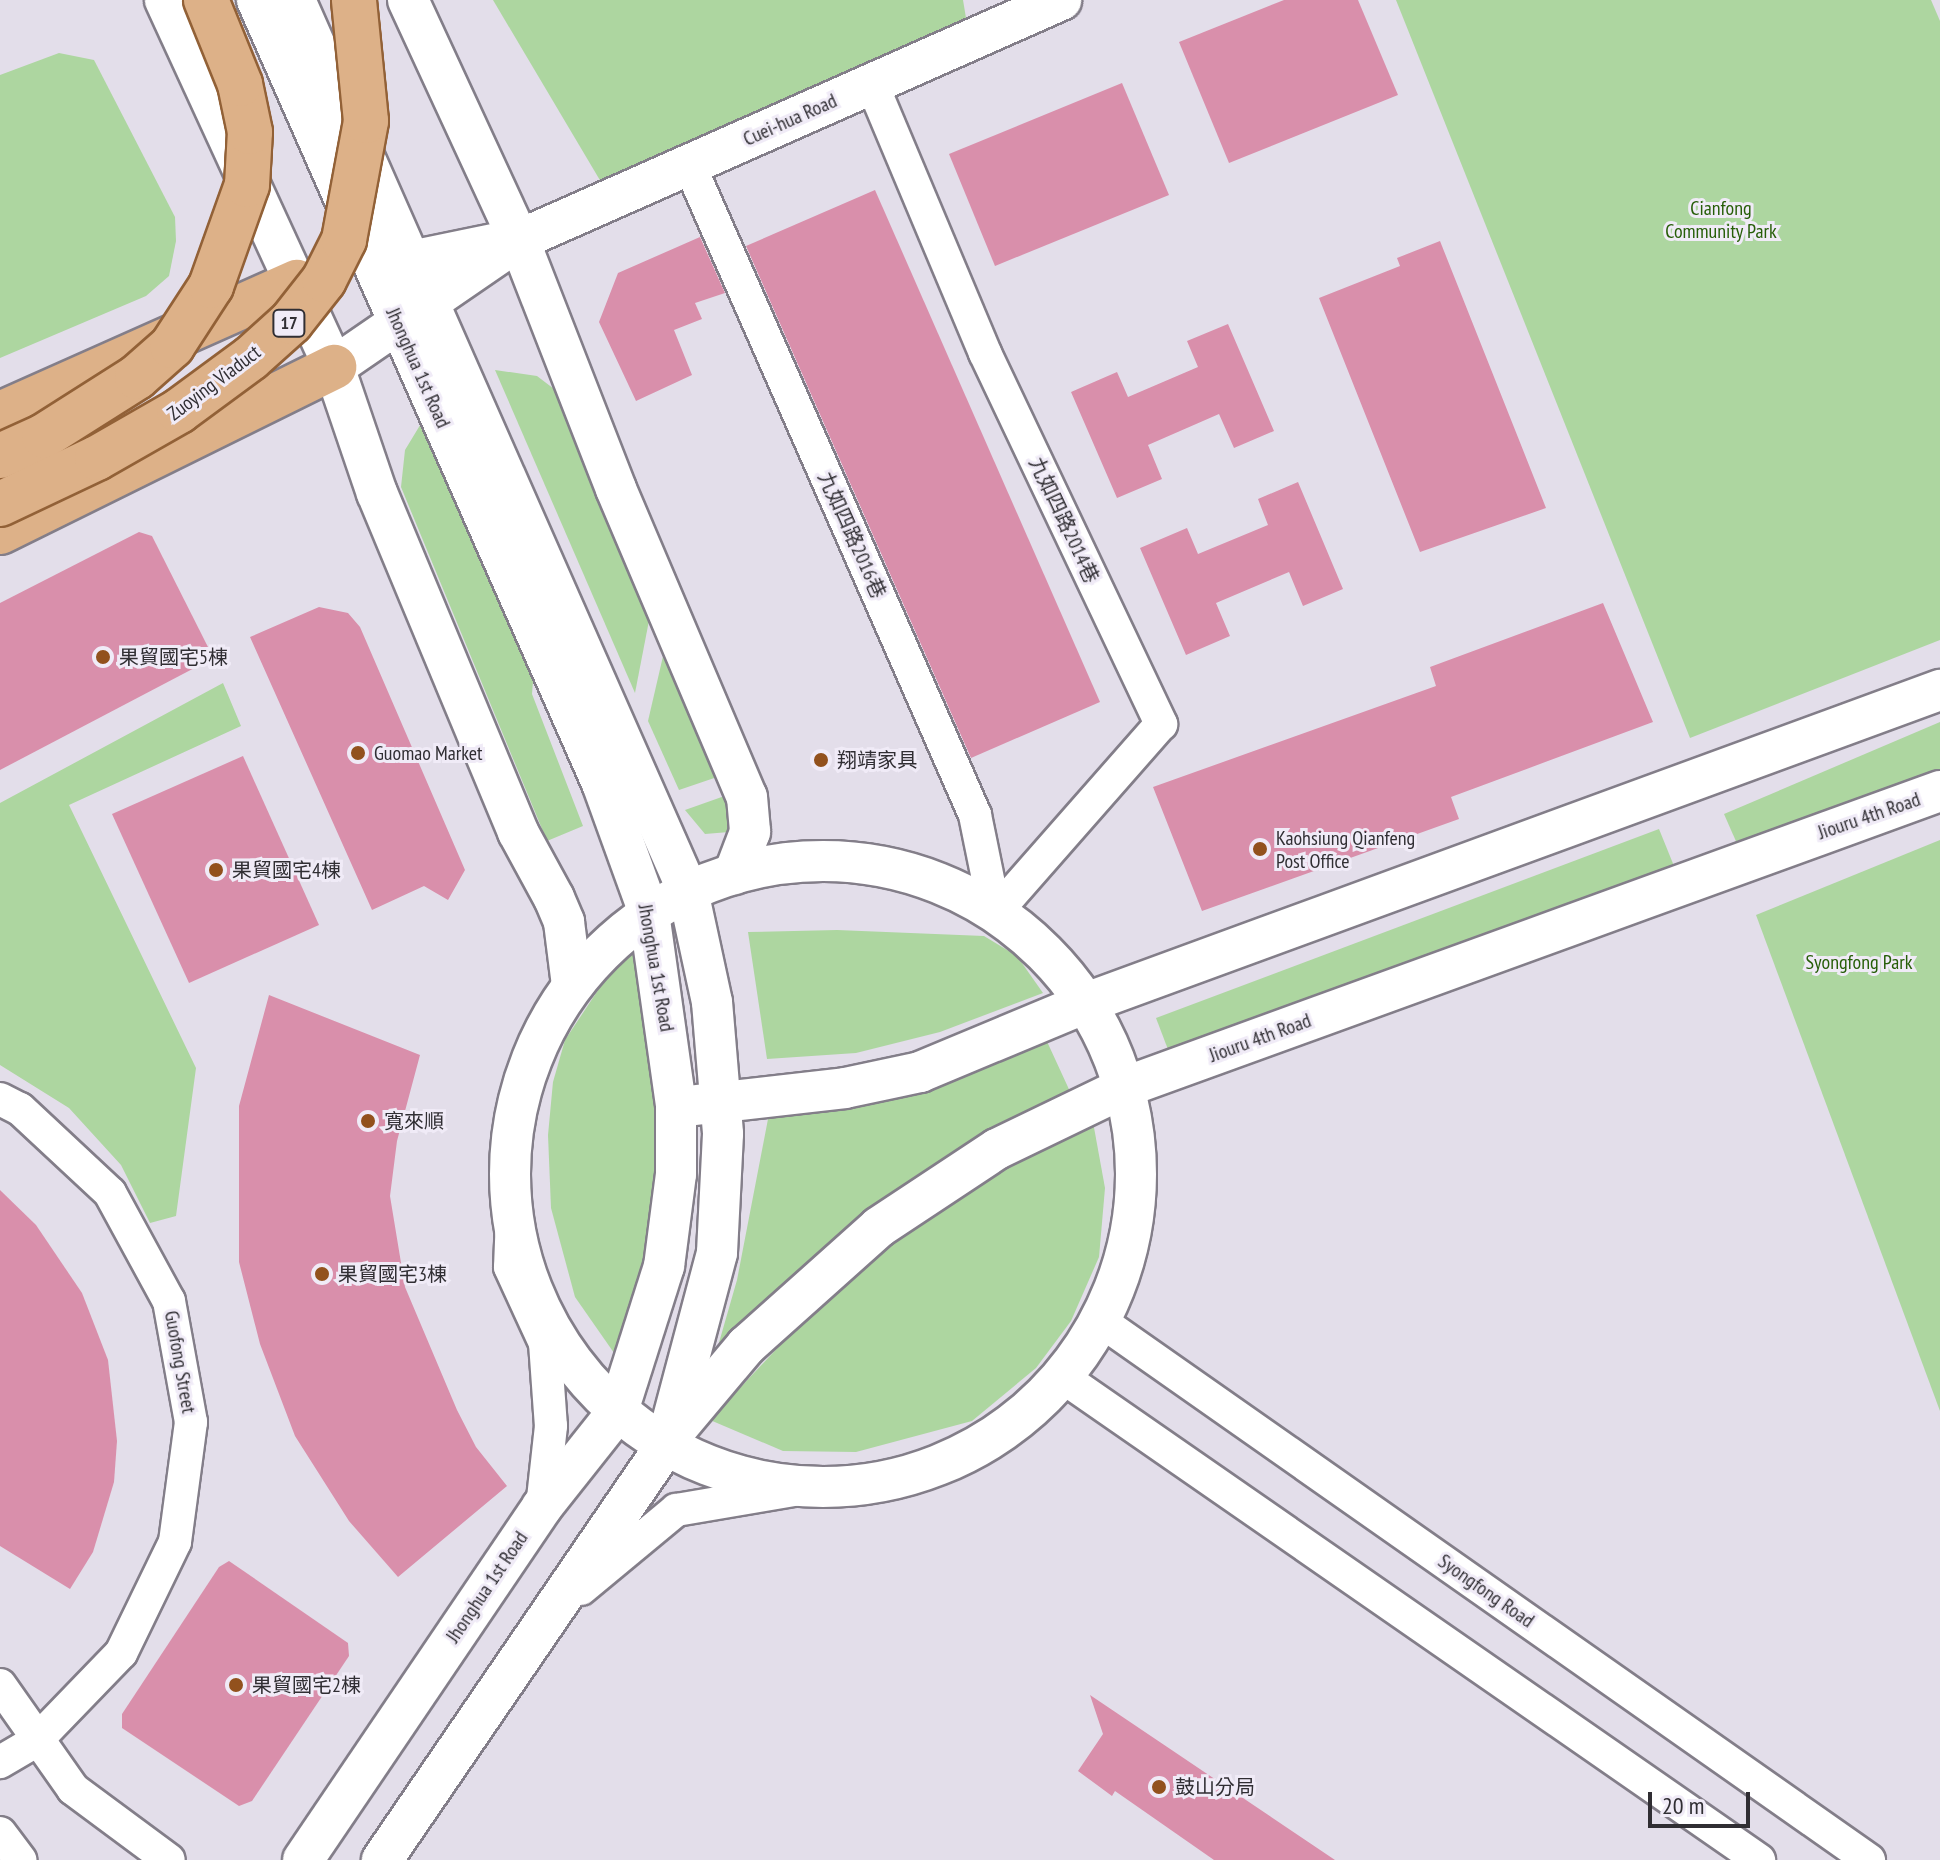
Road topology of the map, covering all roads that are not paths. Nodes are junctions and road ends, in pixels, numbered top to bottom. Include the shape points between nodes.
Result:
1 (179, 0) edge
2 (354, 0) edge
3 (408, 0) edge
4 (1061, 0) edge
5 (271, 2) edge
6 (872, 84) junction
7 (689, 164) junction
8 (519, 240) junction
9 (391, 265) junction
10 (297, 282) junction
11 (413, 314) junction
12 (334, 367) junction
13 (0, 414) edge
14 (0, 456) edge
15 (0, 504) edge
16 (0, 532) edge
17 (1940, 690) edge
18 (1940, 791) edge
19 (734, 874) junction
20 (688, 891) junction
21 (649, 913) junction
22 (995, 913) junction
23 (572, 985) junction
24 (1086, 1003) junction
25 (1125, 1087) junction
26 (0, 1099) edge
27 (720, 1104) junction
28 (676, 1106) junction
29 (512, 1216) junction
30 (1102, 1322) junction
31 (1064, 1378) junction
32 (618, 1411) junction
33 (668, 1441) junction
34 (812, 1487) junction
35 (542, 1507) junction
36 (547, 1622) junction
37 (0, 1685) edge
38 (36, 1741) junction
39 (0, 1762) edge
40 (0, 1833) edge
41 (20, 1860) edge
42 (169, 1860) edge
43 (303, 1860) edge
44 (382, 1860) edge
45 (1759, 1860) edge
46 (1869, 1860) edge

1 - 5 street
1 - 10 street
1 - 14 main road, bridge via 240,84 250,132 247,185 211,286 172,346 137,377 94,408
2 - 15 main road, Zuoying Viaduct / 17, bridge via 366,121 344,240 324,280 291,322 179,411
3 - 8 street
4 - 6 street, Cuei-hua Road
5 - 9 street, Jhonghua 1st Road
6 - 7 street, Cuei-hua Road
6 - 22 street, 九如四路2014巷 via 985,353 1161,724
7 - 8 street, Cuei-hua Road
7 - 22 street, 九如四路2016巷 via 975,815
8 - 9 street, Cuei-hua Road
8 - 11 street, Cuei-hua Road
8 - 19 street via 616,489 747,797 750,832
9 - 10 street, Cuei-hua Road
9 - 11 street, Jhonghua 1st Road
10 - 12 street
10 - 13 main road
11 - 12 street, Cuei-hua Road
11 - 20 street, Jhonghua 1st Road
11 - 21 street, Jhonghua 1st Road
12 - 16 main road
12 - 23 street via 377,493 518,832 564,922
17 - 24 street
18 - 25 street, Jiouru 4th Road
19 - 20 street
19 - 22 street via 801,862 895,870 947,887
20 - 21 street
20 - 27 street, Jhonghua 1st Road via 712,1002
21 - 23 street via 620,934
21 - 28 street, Jhonghua 1st Road
22 - 24 street via 1045,953
23 - 29 street via 544,1031 516,1108 510,1155
24 - 25 street
24 - 27 street via 920,1072
25 - 30 street via 1137,1167 1132,1220 1129,1247
25 - 33 street, Jiouru 4th Road via 997,1149 879,1227 746,1346
26 - 38 street, Guofong Street via 20,1109 110,1193 169,1301 191,1422 175,1542 128,1639 121,1653
27 - 28 street
27 - 33 street, Jhonghua 1st Road via 717,1253
28 - 32 street, Jhonghua 1st Road via 676,1174 664,1266
29 - 32 street via 531,1288 568,1355
29 - 35 street via 510,1267 545,1343 551,1426
30 - 31 street
30 - 46 street, Syongfong Road
31 - 34 street via 1023,1417 976,1449 937,1466 869,1485
31 - 45 street
32 - 33 street
32 - 35 street, Jhonghua 1st Road
33 - 34 street via 761,1481
33 - 36 street, Jhonghua 1st Road
34 - 36 street via 676,1510 621,1551
35 - 43 street, Jhonghua 1st Road
36 - 44 street, Jhonghua 1st Road
37 - 38 street
38 - 39 street, Guofong Street
38 - 42 street via 73,1789
40 - 41 street

